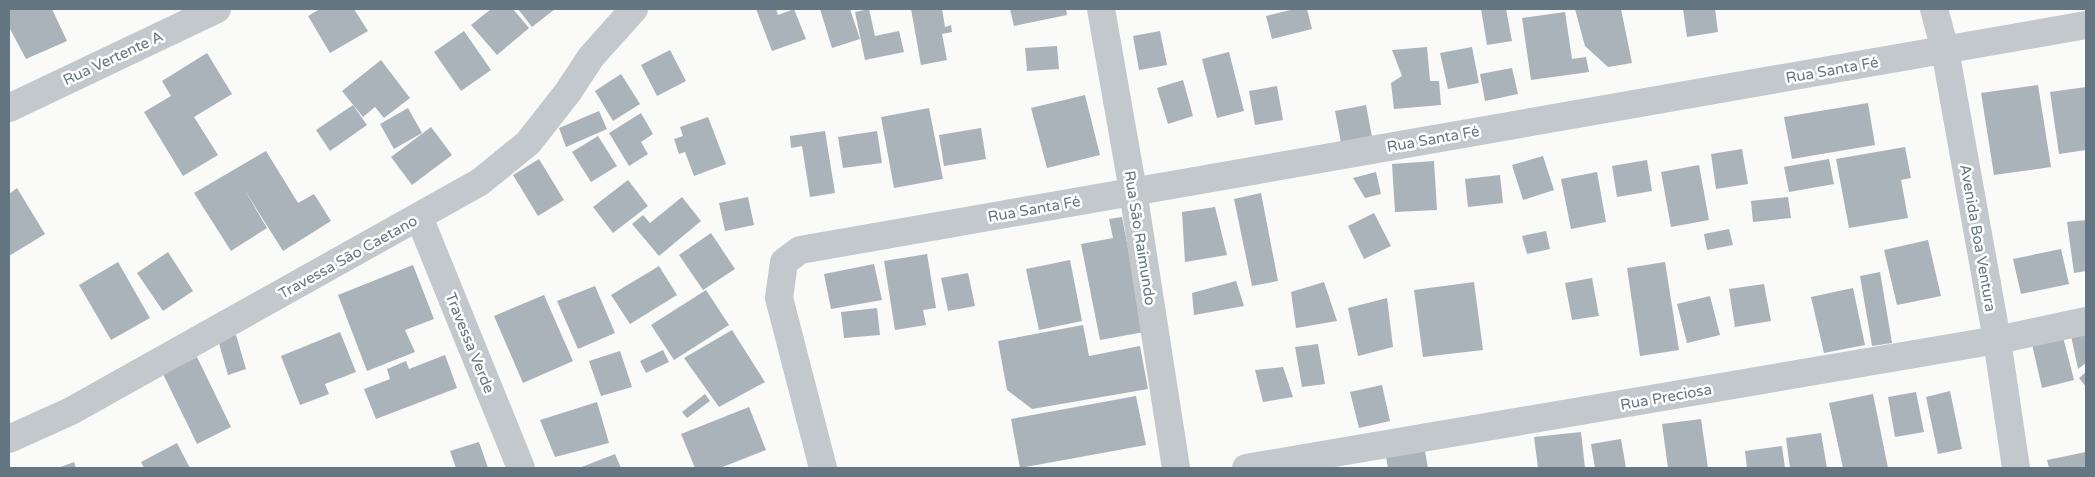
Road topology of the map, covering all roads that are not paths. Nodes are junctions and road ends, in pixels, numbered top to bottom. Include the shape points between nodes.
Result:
1 (217, 9) edge
2 (634, 9) edge
3 (1101, 9) edge
4 (1934, 9) edge
5 (2086, 25) edge
6 (1944, 50) junction
7 (9, 108) edge
8 (1133, 192) junction
9 (419, 217) junction
10 (2086, 321) edge
11 (1996, 340) junction
12 (9, 439) edge
13 (521, 468) edge
14 (823, 468) edge
15 (1176, 468) edge
16 (1246, 468) edge
17 (2016, 468) edge

1 - 7 street, Rua Vertente A
2 - 9 street, Travessa São Caetano via 591,57 528,143 480,182
3 - 8 street, Rua São Raimundo
4 - 6 street, Avenida Boa Ventura
5 - 6 street, Rua Santa Fé
6 - 8 street, Rua Santa Fé
6 - 11 street, Avenida Boa Ventura
8 - 14 street, Rua Santa Fé via 800,250 784,262 779,298
8 - 15 street, Rua São Raimundo
9 - 12 street, Travessa São Caetano via 71,411
9 - 13 street, Travessa Verde
10 - 11 street, Rua Preciosa
11 - 16 street, Rua Preciosa
11 - 17 street, Avenida Boa Ventura

